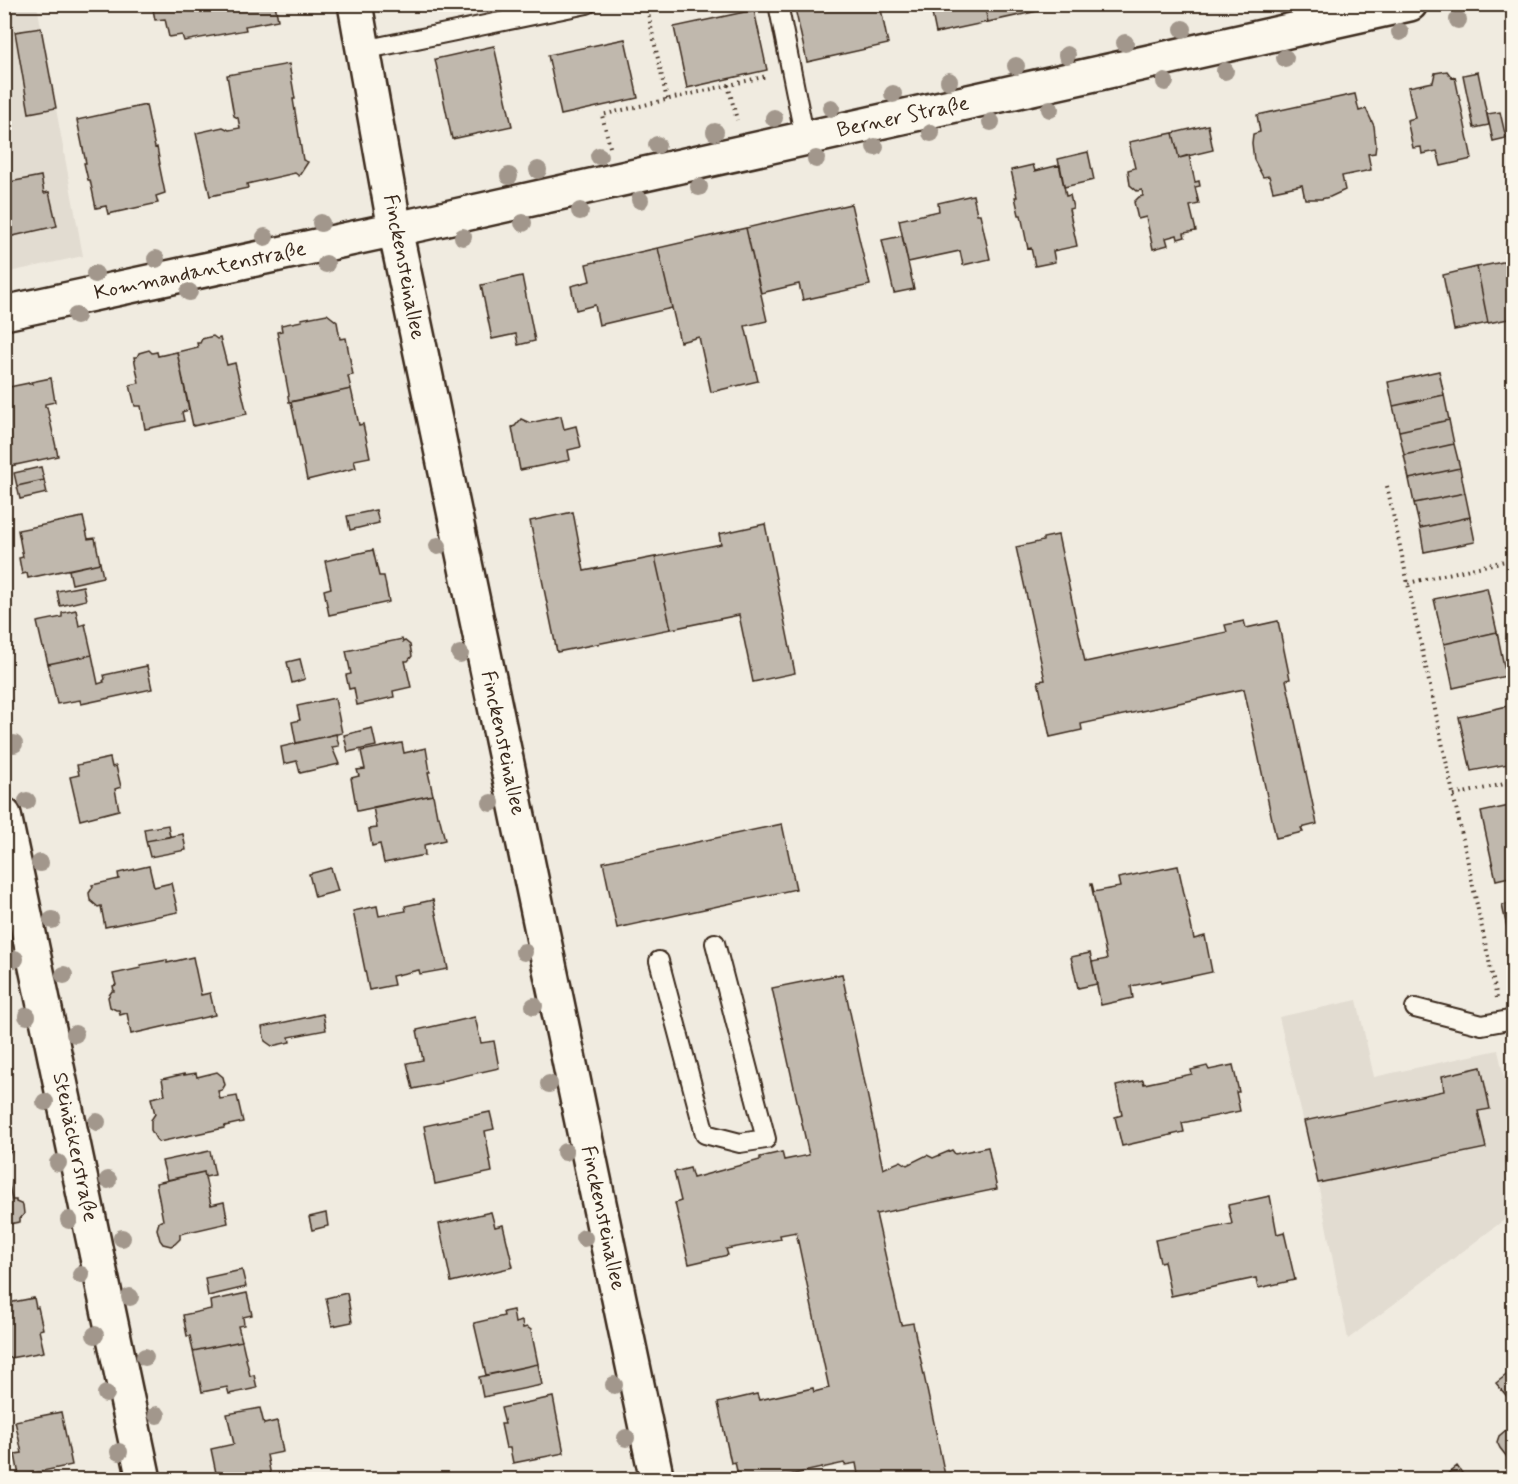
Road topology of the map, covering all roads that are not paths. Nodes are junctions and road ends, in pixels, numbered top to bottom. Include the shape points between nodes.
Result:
1 (355, 4) edge
2 (587, 4) edge
3 (778, 4) edge
4 (1410, 4) edge
5 (363, 50) junction
6 (806, 139) junction
7 (395, 229) junction
8 (4, 313) edge
9 (4, 815) edge
10 (715, 943) dead end
11 (659, 961) dead end
12 (1415, 1008) dead end
13 (1508, 1020) edge
14 (144, 1479) edge
15 (657, 1479) edge

1 - 5 street, Finckensteinallee
2 - 5 lane
3 - 6 lane
4 - 6 street, Berner Straße
5 - 7 street, Finckensteinallee
6 - 7 street, Berner Straße
7 - 8 street, Kommandantenstraße
7 - 15 street, Finckensteinallee
9 - 14 street, Steinäckerstraße
10 - 11 lane via 766,1139 740,1143 705,1134
12 - 13 lane via 1482,1025

